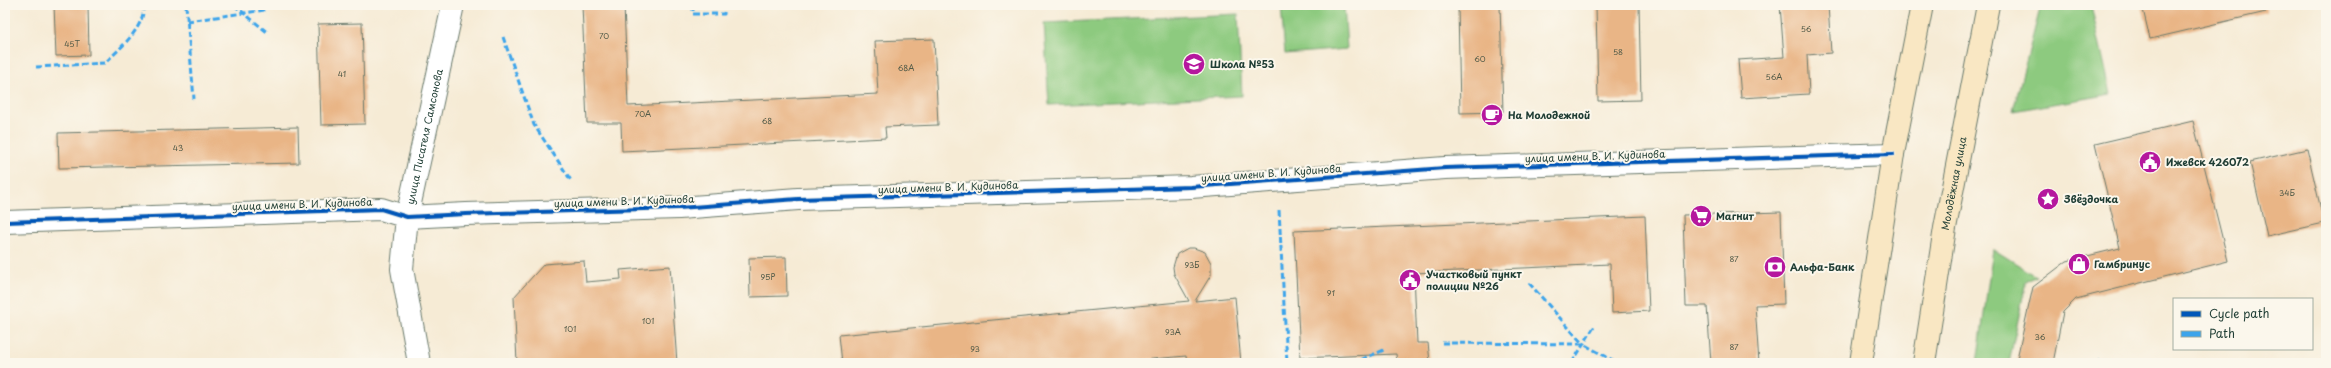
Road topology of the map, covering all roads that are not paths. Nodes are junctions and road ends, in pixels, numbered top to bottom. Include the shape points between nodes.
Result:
1 (453, 5) edge
2 (1922, 5) edge
3 (1988, 5) edge
4 (1893, 154) junction
5 (407, 217) junction
6 (5, 222) edge
7 (419, 363) edge
8 (1861, 363) edge
9 (1924, 363) edge

1 - 5 street, улица Писателя Самсонова
2 - 4 main road
3 - 9 main road, Молодёжная улица via 1945,228
4 - 5 street, улица имени В. И. Кудинова via 1446,168 1160,188 798,199 679,208
4 - 8 main road
5 - 6 street, улица имени В. И. Кудинова via 381,209
5 - 7 street, улица Писателя Самсонова via 402,269

